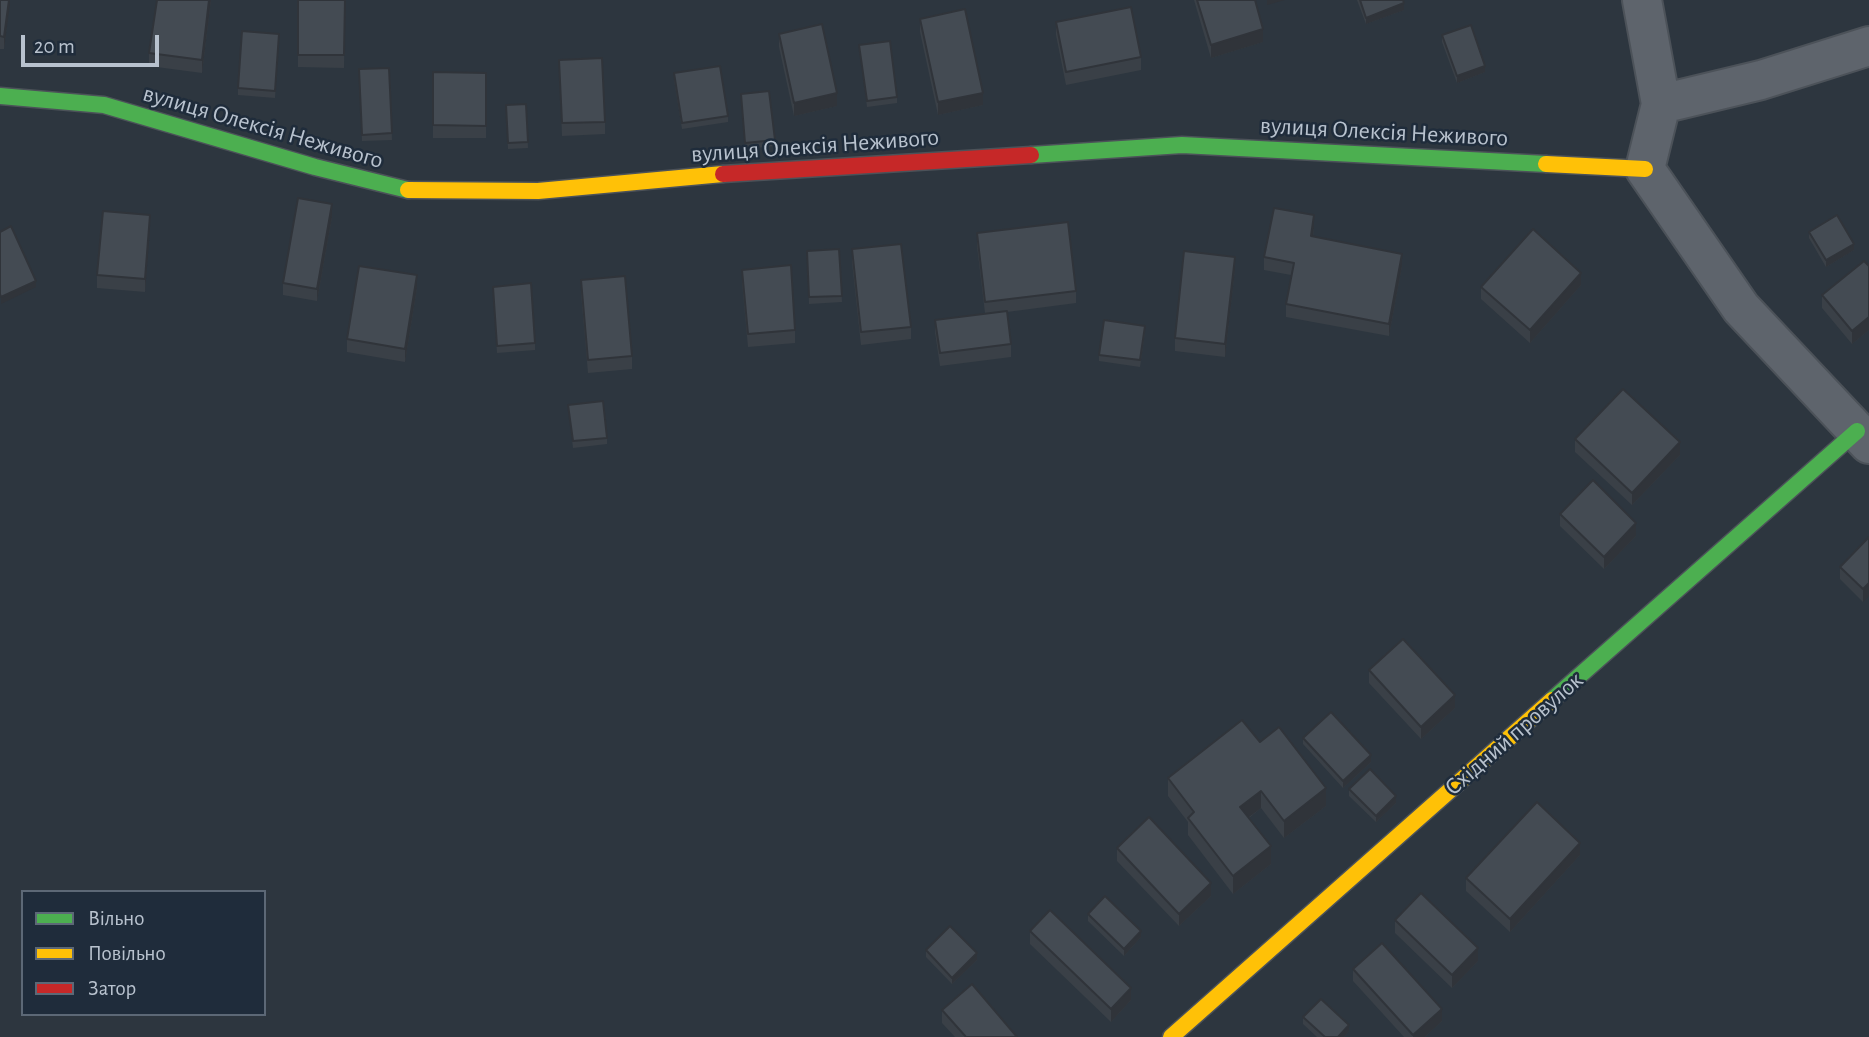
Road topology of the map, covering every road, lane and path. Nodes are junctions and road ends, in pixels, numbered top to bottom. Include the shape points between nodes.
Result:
1 (1642, 0) edge
2 (1869, 46) edge
3 (0, 96) edge
4 (1661, 104) junction
5 (1645, 169) junction
6 (1863, 438) edge
7 (1171, 1037) edge

1 - 4 street
2 - 4 street
3 - 5 street, вулиця Олексія Неживого via 104,105 405,190 538,191 751,172 1182,145
4 - 5 street
5 - 6 street, Східний провулок via 1741,308
6 - 7 street, Східний провулок

